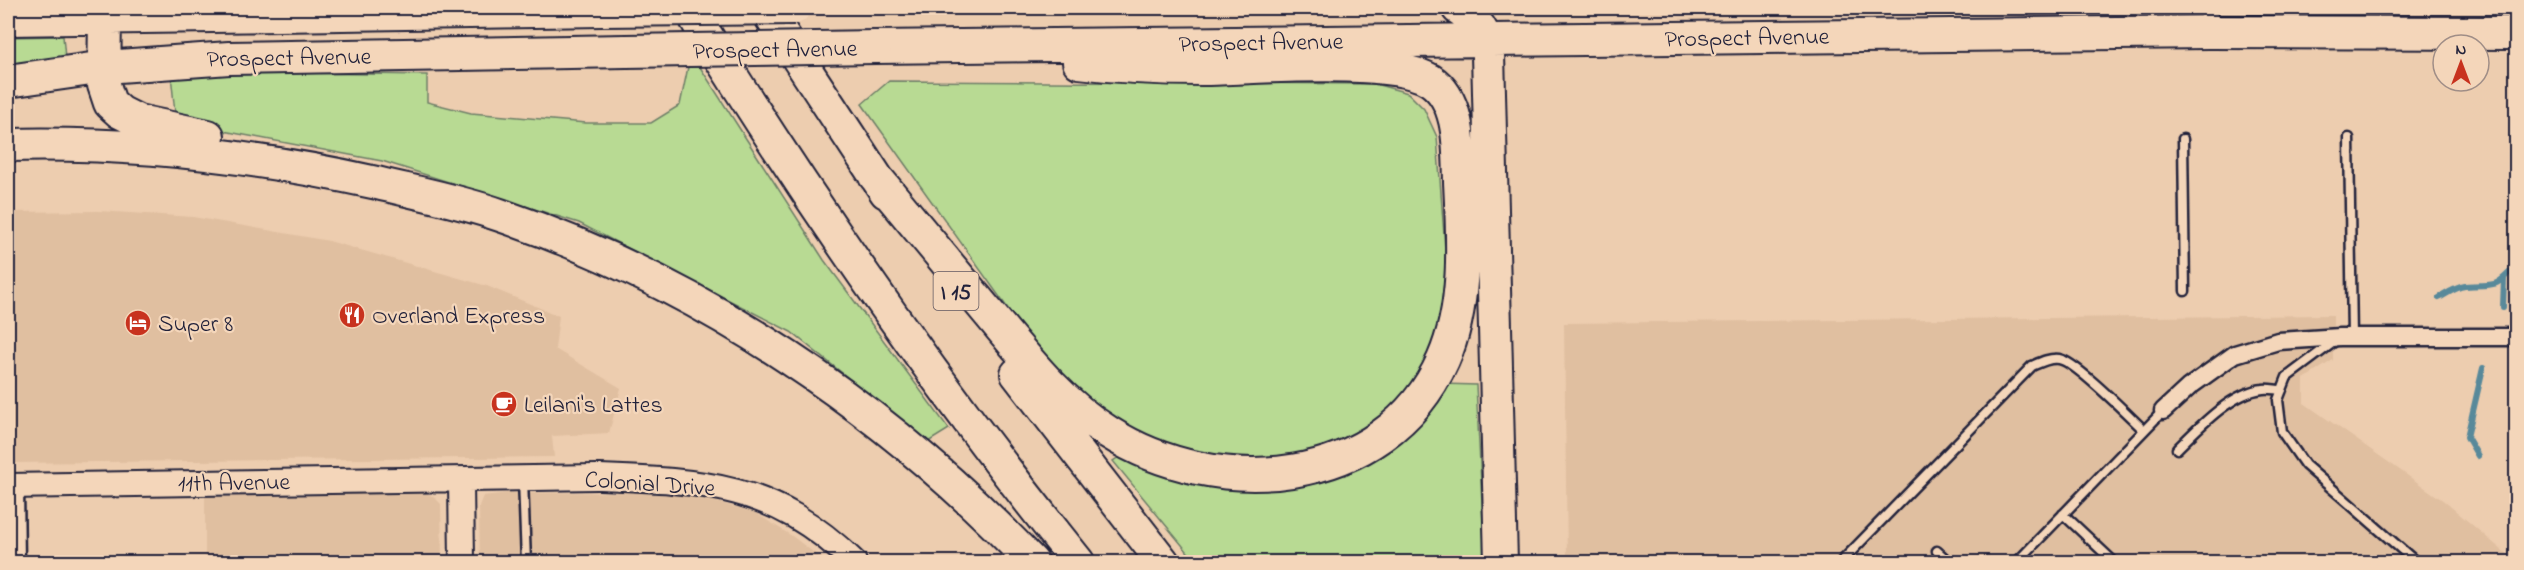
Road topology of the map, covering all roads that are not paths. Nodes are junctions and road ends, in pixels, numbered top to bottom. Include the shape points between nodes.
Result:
1 (689, 8) edge
2 (765, 8) edge
3 (794, 8) edge
4 (1458, 8) edge
5 (104, 12) edge
6 (8, 19) edge
7 (2209, 20) edge
8 (2517, 33) edge
9 (1486, 39) junction
10 (980, 45) junction
11 (105, 67) junction
12 (8, 81) edge
13 (2349, 138) dead end
14 (2183, 139) dead end
15 (8, 145) edge
16 (875, 176) junction
17 (497, 214) junction
18 (2185, 291) dead end
19 (2346, 337) junction
20 (2517, 337) edge
21 (2282, 390) junction
22 (2163, 411) joint
23 (2144, 430) junction
24 (2177, 449) dead end
25 (522, 479) junction
26 (461, 481) junction
27 (11, 486) edge
28 (2063, 514) junction
29 (1937, 551) dead end
30 (2027, 552) junction
31 (16, 562) edge
32 (462, 562) edge
33 (526, 562) edge
34 (854, 562) edge
35 (1032, 562) edge
36 (1078, 562) edge
37 (1163, 562) edge
38 (1501, 562) edge
39 (1841, 562) edge
40 (1949, 562) edge
41 (2017, 562) edge
42 (2028, 562) edge
43 (2114, 562) edge
44 (2416, 562) edge

1 - 36 highway via 880,300
2 - 16 highway, I 15
3 - 5 highway, Prospect Avenue, bridge
4 - 9 highway via 1478,23
5 - 6 highway, Prospect Avenue
5 - 11 highway
7 - 8 highway, Prospect Avenue
7 - 9 highway, Prospect Avenue
9 - 10 highway, Prospect Avenue
9 - 38 highway
10 - 11 highway, Prospect Avenue, bridge via 229,58
10 - 16 highway via 1054,59 1137,67 1386,67 1432,82 1448,100 1457,138 1461,275 1450,343 1419,400 1370,444 1336,461 1301,471 1263,475 1223,472 1145,451 1093,422 1051,386
11 - 12 highway, Prospect Avenue
11 - 17 highway via 106,98 114,108 138,121 360,166 426,185
13 - 19 lane
14 - 18 lane
15 - 17 highway via 130,147 229,157 348,177
16 - 37 highway, I 15 via 1007,361
17 - 35 highway via 644,276 782,353 856,405 926,462
19 - 20 street
19 - 21 lane via 2287,377
19 - 22 street via 2278,341 2235,354
21 - 24 lane via 2261,389 2234,400
21 - 44 lane via 2278,400 2282,432 2305,465
22 - 23 lane
23 - 28 lane
23 - 39 lane via 2076,369 2061,359 2047,359 2032,366
25 - 26 main road, Colonial Drive
25 - 33 lane
25 - 34 main road, Colonial Drive via 685,480 728,488 758,496 801,520
26 - 27 main road, 11th Avenue
26 - 32 main road
27 - 31 street
28 - 30 lane
28 - 43 lane
29 - 40 lane
30 - 41 lane
30 - 42 lane

